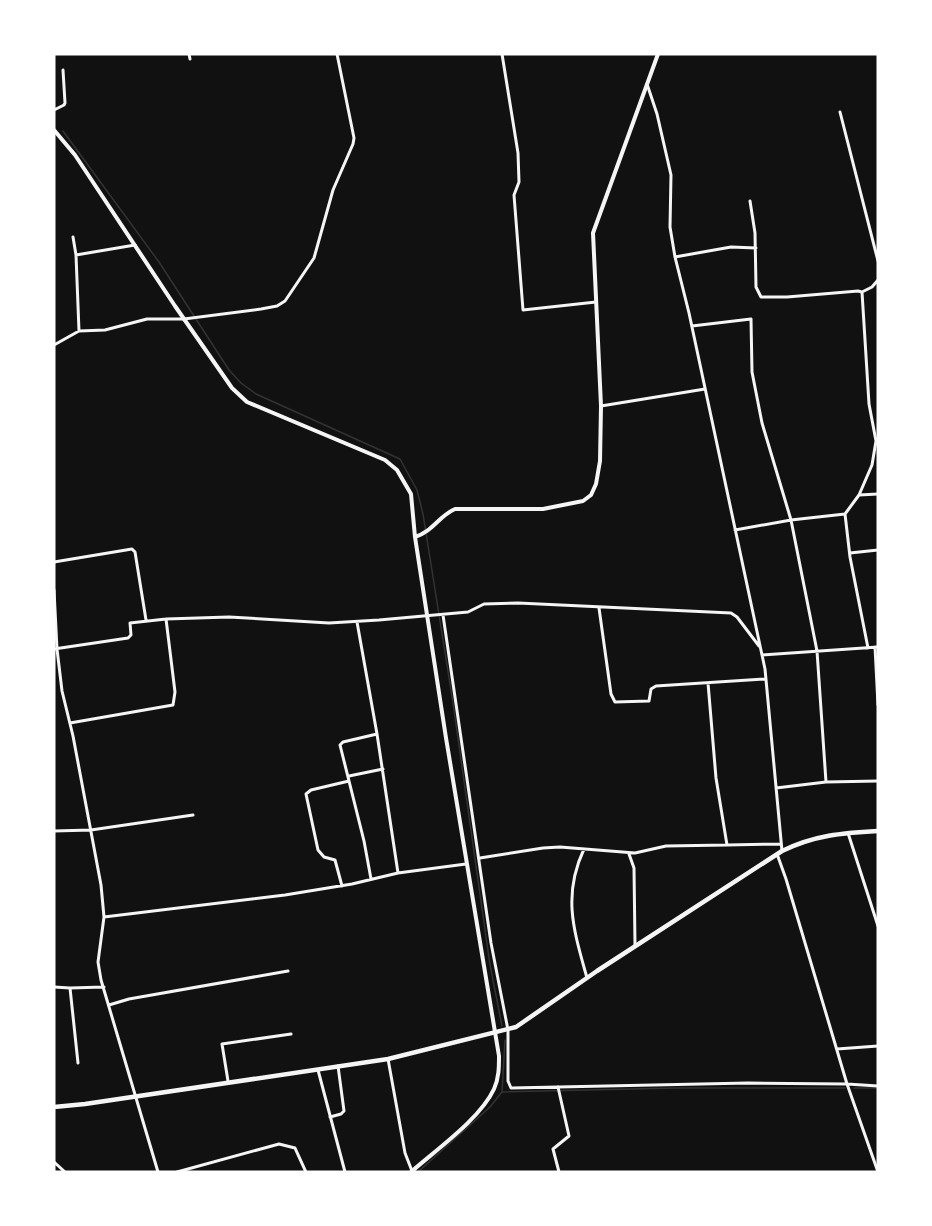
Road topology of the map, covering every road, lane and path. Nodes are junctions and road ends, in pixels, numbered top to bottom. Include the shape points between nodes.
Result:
1 (189, 54) edge
2 (337, 54) edge
3 (502, 54) edge
4 (658, 54) edge
5 (190, 59) dead end
6 (63, 70) dead end
7 (647, 83) junction
8 (54, 110) edge
9 (840, 112) dead end
10 (54, 130) edge
11 (750, 201) dead end
12 (73, 237) dead end
13 (135, 245) junction
14 (756, 248) junction
15 (76, 255) junction
16 (675, 257) junction
17 (878, 261) edge
18 (878, 280) edge
19 (862, 292) junction
20 (596, 302) junction
21 (184, 319) junction
22 (692, 326) junction
23 (79, 331) junction
24 (54, 345) edge
25 (705, 389) junction
26 (601, 406) junction
27 (878, 494) edge
28 (859, 495) junction
29 (845, 514) junction
30 (791, 520) junction
31 (735, 530) junction
32 (415, 537) junction
33 (878, 550) edge
34 (850, 553) junction
35 (54, 562) edge
36 (54, 590) edge
37 (599, 608) junction
38 (442, 615) junction
39 (430, 616) junction
40 (166, 619) junction
41 (146, 620) junction
42 (357, 621) junction
43 (760, 647) junction
44 (876, 647) edge
45 (868, 648) junction
46 (56, 649) edge
47 (817, 651) junction
48 (762, 655) junction
49 (766, 679) junction
50 (708, 683) junction
51 (878, 705) edge
52 (70, 723) junction
53 (377, 734) junction
54 (383, 769) junction
55 (349, 776) junction
56 (350, 781) junction
57 (826, 782) junction
58 (878, 782) edge
59 (776, 788) junction
60 (193, 815) dead end
61 (91, 830) junction
62 (54, 831) edge
63 (878, 831) edge
64 (848, 833) junction
65 (781, 844) junction
66 (728, 845) junction
67 (584, 849) junction
68 (629, 853) junction
69 (779, 853) junction
70 (480, 858) junction
71 (466, 864) junction
72 (398, 873) junction
73 (371, 879) junction
74 (342, 886) junction
75 (104, 916) junction
76 (878, 926) edge
77 (635, 947) junction
78 (288, 971) dead end
79 (587, 978) junction
80 (54, 987) edge
81 (104, 987) junction
82 (70, 988) junction
83 (109, 1005) junction
84 (508, 1030) junction
85 (291, 1034) dead end
86 (496, 1034) junction
87 (878, 1046) edge
88 (837, 1049) junction
89 (388, 1059) junction
90 (78, 1063) dead end
91 (338, 1066) junction
92 (318, 1069) junction
93 (228, 1082) junction
94 (847, 1084) junction
95 (855, 1085) junction
96 (878, 1086) edge
97 (558, 1089) junction
98 (850, 1093) junction
99 (136, 1097) junction
100 (54, 1107) edge
101 (330, 1117) junction
102 (54, 1162) edge
103 (65, 1172) edge
104 (158, 1172) edge
105 (177, 1172) edge
106 (306, 1172) edge
107 (345, 1172) edge
108 (411, 1172) edge
109 (559, 1172) edge
110 (878, 1172) edge

1 - 5 street
2 - 21 street via 354,141 333,190 314,258 280,305
3 - 20 street via 518,153 519,182 514,195 523,310
4 - 7 street
6 - 8 street via 65,103
7 - 16 street via 671,175 669,216
7 - 20 street via 593,233
9 - 17 street
10 - 13 street
11 - 14 street
12 - 15 street
13 - 15 street
13 - 21 street
14 - 16 street via 731,247
14 - 19 street via 756,287 761,297
15 - 23 street
16 - 22 street
18 - 19 street
19 - 28 street via 869,404 876,441 872,465
20 - 26 street
21 - 23 street via 147,319 105,330
21 - 32 street via 246,402 374,454 397,470 411,494
22 - 25 street
22 - 30 street via 751,319 752,372 762,423
23 - 24 street
25 - 26 street
25 - 31 street
26 - 32 street via 596,484 583,501 543,509 456,509
27 - 28 street
28 - 29 street
29 - 30 street
29 - 34 street
30 - 31 street
30 - 47 street
31 - 43 street
32 - 39 street
33 - 34 street
34 - 45 street
35 - 41 street via 132,549
36 - 46 street
37 - 38 street via 484,604 468,612
37 - 43 street via 731,613
37 - 50 street via 613,701 645,702 656,686
38 - 39 street
38 - 70 street
39 - 42 street
39 - 71 street
40 - 41 street
40 - 42 street
40 - 52 street via 175,692 173,705
41 - 46 street via 130,623 129,638
42 - 53 street
43 - 48 street
44 - 45 street
44 - 51 street
45 - 47 street
46 - 52 street
47 - 48 street
47 - 57 street
48 - 49 street
49 - 50 street
49 - 59 street
50 - 66 street via 716,778
52 - 61 street
53 - 54 street
53 - 55 street via 341,743
54 - 55 street
54 - 72 street
55 - 56 street
56 - 73 street
56 - 74 street via 310,789 306,794 318,850 335,860
57 - 58 street
57 - 59 street
59 - 65 street
60 - 61 street
61 - 62 street
61 - 75 street
63 - 64 main road
64 - 69 main road via 802,841
64 - 76 street
65 - 66 street
65 - 69 street
66 - 68 street via 666,846
67 - 68 street
67 - 70 street via 543,848
67 - 79 street via 573,876 572,902 575,934
68 - 77 street via 634,868
69 - 77 main road
69 - 88 street
70 - 84 street
71 - 72 street
71 - 86 street
72 - 73 street
73 - 74 street
74 - 75 street
75 - 81 street via 98,962
77 - 79 main road
78 - 83 street
79 - 84 main road
80 - 82 street
81 - 82 street
81 - 83 street
82 - 90 street
83 - 99 street
84 - 86 main road
84 - 97 street via 509,1085
85 - 93 street via 222,1044
86 - 89 main road
86 - 108 street via 499,1056 493,1091 474,1117
87 - 88 street
88 - 94 street
89 - 91 main road
89 - 108 street
91 - 92 main road
91 - 101 street via 344,1111
92 - 93 main road
92 - 101 street
93 - 99 main road
94 - 95 street
94 - 97 street
94 - 98 street
95 - 96 street
95 - 98 street
97 - 109 street via 569,1135 554,1147
98 - 110 street
99 - 100 main road
99 - 104 street
101 - 107 street
102 - 103 street
105 - 106 street via 279,1144 295,1149

